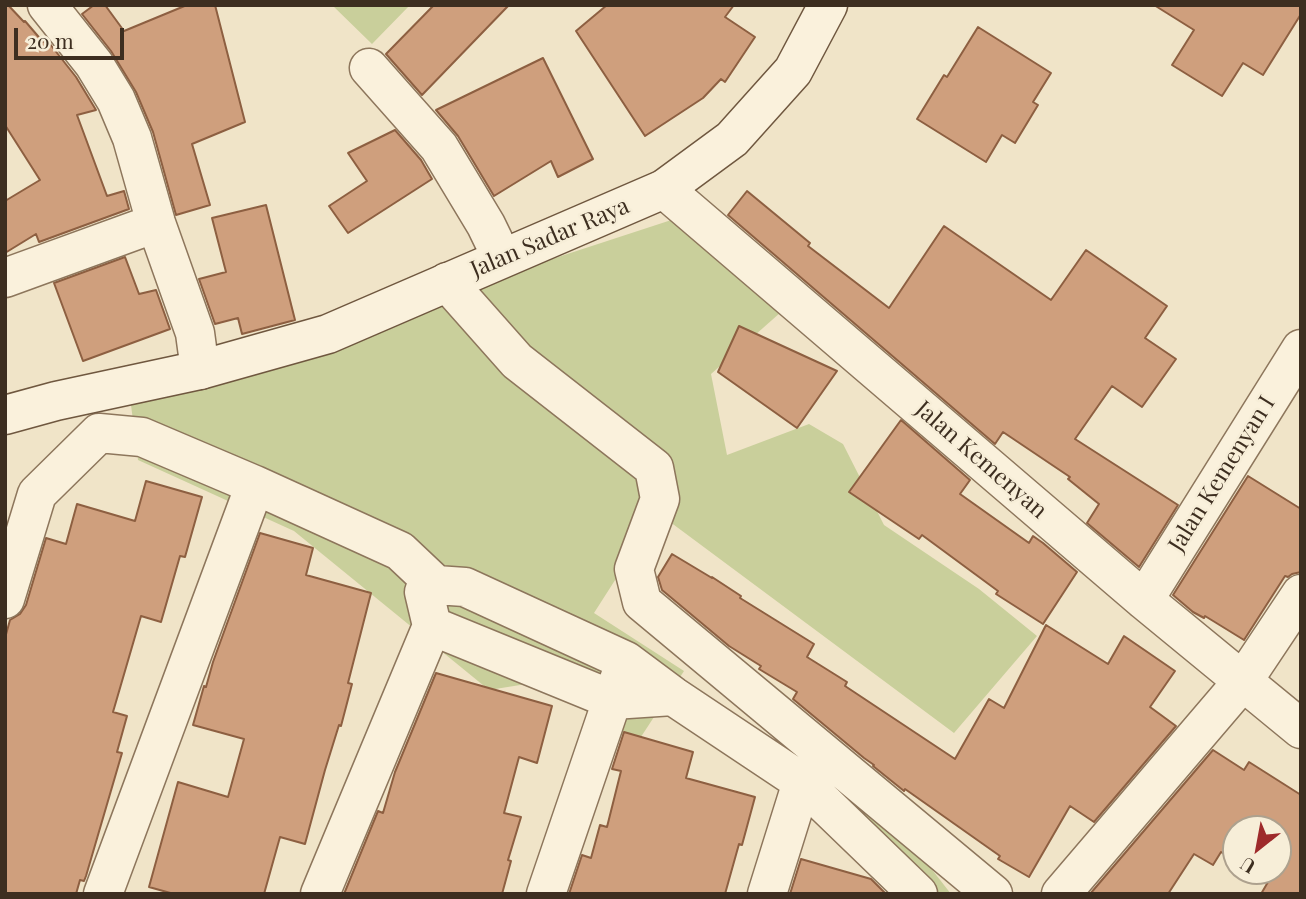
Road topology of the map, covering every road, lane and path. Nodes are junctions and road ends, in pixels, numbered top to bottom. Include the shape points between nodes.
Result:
1 (47, 5) edge
2 (828, 5) edge
3 (369, 68) dead end
4 (664, 189) junction
5 (156, 223) junction
6 (502, 258) junction
7 (5, 278) edge
8 (447, 282) junction
9 (1301, 349) edge
10 (200, 370) junction
11 (56, 401) junction
12 (5, 415) edge
13 (99, 433) junction
14 (255, 485) junction
15 (436, 585) junction
16 (1301, 594) edge
17 (5, 599) edge
18 (1144, 600) junction
19 (432, 626) junction
20 (626, 661) junction
21 (1244, 681) junction
22 (674, 696) junction
23 (613, 700) junction
24 (1301, 729) edge
25 (802, 782) junction
26 (103, 894) edge
27 (320, 894) edge
28 (547, 894) edge
29 (767, 894) edge
30 (918, 894) edge
31 (993, 894) edge
32 (1061, 894) edge

1 - 5 street via 116,100
2 - 4 street, Jalan Sadar Raya via 785,81 732,139
3 - 6 street via 439,147
4 - 6 street, Jalan Sadar Raya
4 - 18 street, Jalan Kemenyan
5 - 7 street
5 - 10 street via 195,333
6 - 8 street, Jalan Sadar Raya
8 - 10 street, Jalan Sadar Raya via 328,334
8 - 31 street via 517,361 654,468 660,499 634,569 642,602
9 - 18 street, Jalan Kemenyan I
10 - 11 street, Jalan Sadar Raya
11 - 12 street, Jalan Sadar Raya
11 - 13 street
13 - 14 street via 142,437
13 - 17 street via 37,494
14 - 15 street via 400,551
14 - 26 street
15 - 19 street via 424,592
15 - 20 street via 465,587
16 - 21 street
18 - 21 street, Jalan Kemenyan
19 - 23 street
19 - 27 street
20 - 22 street
20 - 23 street
21 - 24 street, Jalan Kemenyan
21 - 32 street
22 - 23 street
22 - 25 street
23 - 28 street
25 - 29 street
25 - 30 street

